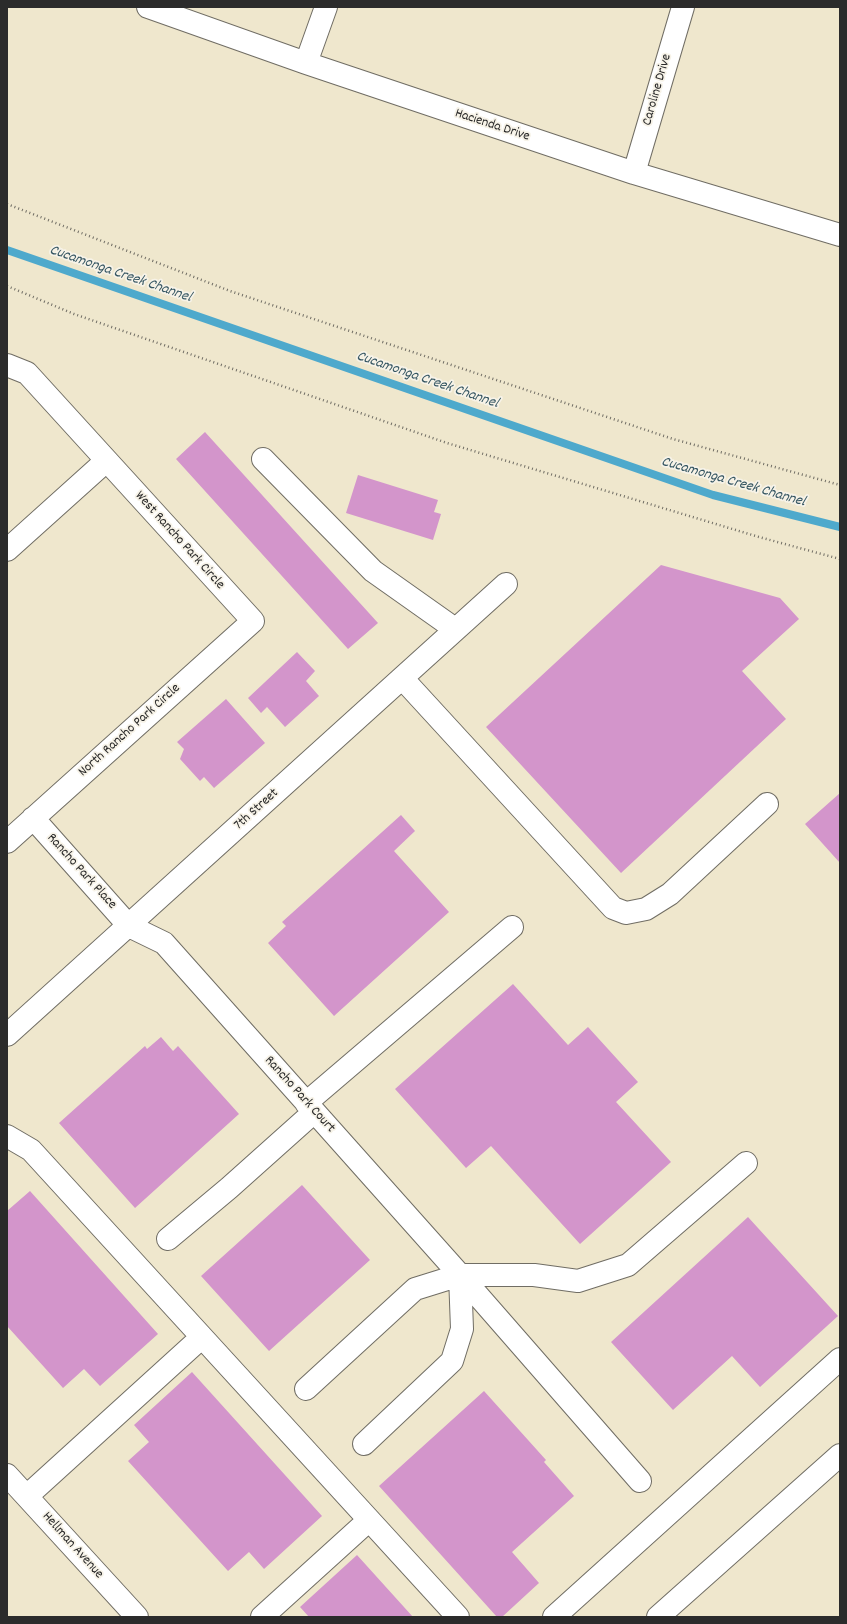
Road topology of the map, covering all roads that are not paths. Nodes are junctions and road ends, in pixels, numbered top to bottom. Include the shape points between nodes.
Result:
1 (148, 7) edge
2 (326, 7) edge
3 (683, 7) edge
4 (306, 63) junction
5 (634, 173) junction
6 (840, 235) edge
7 (7, 365) edge
8 (263, 459) dead end
9 (106, 461) junction
10 (7, 550) edge
11 (506, 584) dead end
12 (252, 621) joint
13 (455, 629) junction
14 (402, 678) junction
15 (767, 804) dead end
16 (33, 818) junction
17 (7, 842) edge
18 (129, 926) junction
19 (512, 926) dead end
20 (7, 1035) edge
21 (310, 1107) junction
22 (7, 1136) edge
23 (746, 1163) dead end
24 (168, 1239) dead end
25 (460, 1275) junction
26 (202, 1337) junction
27 (840, 1358) edge
28 (306, 1389) dead end
29 (364, 1444) dead end
30 (840, 1455) edge
31 (7, 1475) edge
32 (640, 1481) dead end
33 (27, 1496) junction
34 (369, 1520) junction
35 (137, 1617) edge
36 (262, 1617) edge
37 (458, 1617) edge
38 (554, 1617) edge
39 (658, 1617) edge

1 - 4 street, Hacienda Drive
2 - 4 street
3 - 5 street, Caroline Drive
4 - 5 street, Hacienda Drive
5 - 6 street, Hacienda Drive
7 - 9 street, West Rancho Park Circle via 26,373
8 - 13 street via 373,570
9 - 10 street
9 - 12 street, West Rancho Park Circle
11 - 13 street, 7th Street
12 - 16 street, North Rancho Park Circle
13 - 14 street, 7th Street
14 - 15 street via 613,908 626,913 646,909 670,894
14 - 18 street, 7th Street
16 - 17 street, North Rancho Park Circle
16 - 18 street, Rancho Park Place
18 - 20 street, 7th Street
18 - 21 street, Rancho Park Court via 164,943
19 - 21 street
21 - 24 street via 234,1183
21 - 25 street, Rancho Park Court
22 - 26 street via 31,1150
23 - 25 street via 628,1265 578,1281 534,1275
25 - 28 street via 415,1289
25 - 29 street via 462,1329 452,1361
25 - 32 street, Rancho Park Court
26 - 33 street
26 - 34 street
27 - 38 street
30 - 39 street
31 - 33 street, Hellman Avenue
33 - 35 street, Hellman Avenue
34 - 36 street
34 - 37 street

